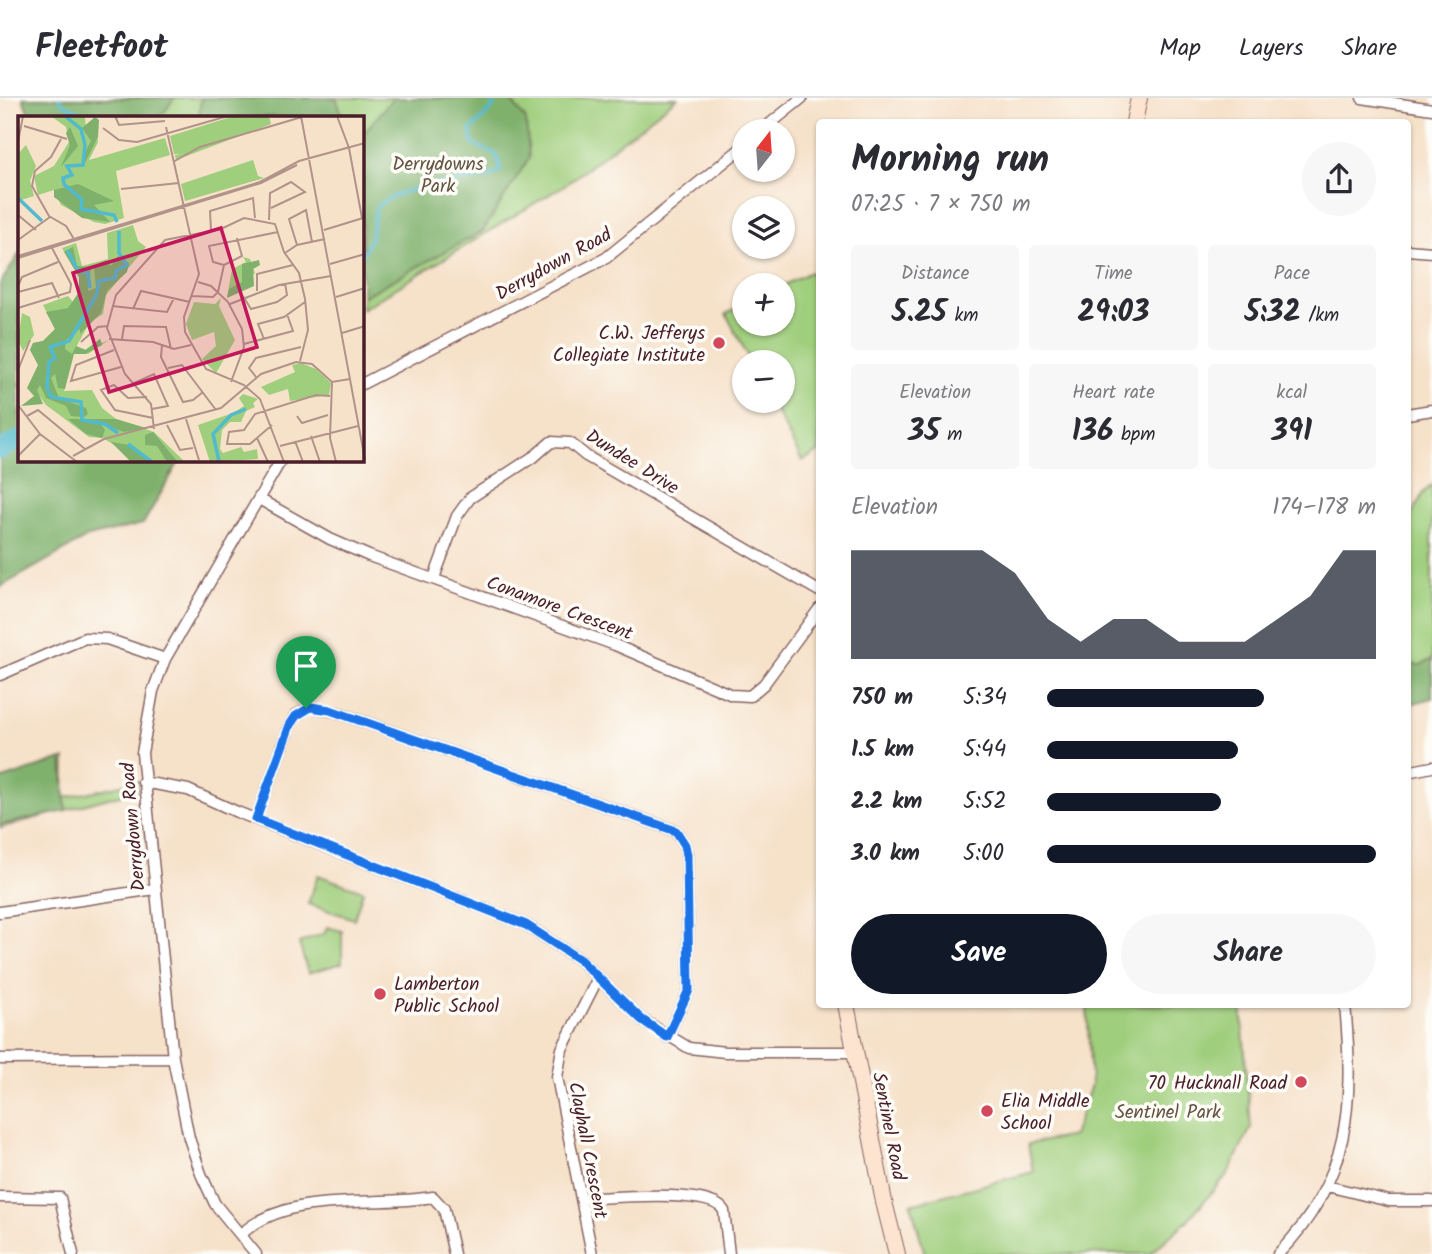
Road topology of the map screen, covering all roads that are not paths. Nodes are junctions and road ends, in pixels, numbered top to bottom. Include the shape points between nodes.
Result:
1 (802, 98) edge
2 (1139, 98) edge
3 (1362, 98) edge
4 (1432, 109) edge
5 (776, 119) edge
6 (1134, 119) edge
7 (732, 156) edge
8 (1411, 250) edge
9 (1432, 252) edge
10 (364, 383) edge
11 (1432, 410) edge
12 (1411, 413) edge
13 (280, 462) edge
14 (259, 499) junction
15 (434, 578) junction
16 (816, 590) edge
17 (816, 613) edge
18 (164, 659) junction
19 (0, 675) edge
20 (1432, 766) edge
21 (1411, 771) edge
22 (143, 782) junction
23 (256, 819) junction
24 (155, 889) junction
25 (0, 912) edge
26 (598, 978) junction
27 (847, 1008) edge
28 (1345, 1008) edge
29 (667, 1037) junction
30 (855, 1052) junction
31 (173, 1058) junction
32 (0, 1059) edge
33 (1327, 1186) junction
34 (0, 1197) edge
35 (581, 1199) junction
36 (1432, 1200) edge
37 (241, 1234) junction
38 (73, 1254) edge
39 (256, 1254) edge
40 (454, 1254) edge
41 (592, 1254) edge
42 (729, 1254) edge
43 (897, 1254) edge
44 (1278, 1254) edge

1 - 5 street
2 - 6 street
3 - 4 street
7 - 10 street, Derrydown Road via 606,258
8 - 9 street
11 - 12 street
13 - 14 street, Derrydown Road
14 - 15 street, Conamore Crescent via 330,539
14 - 18 street, Derrydown Road
15 - 16 street, Dundee Drive via 457,516 470,498 551,442 560,441
15 - 17 street, Conamore Crescent via 741,697 750,696 764,684
18 - 19 street via 107,639 85,638
18 - 22 street, Derrydown Road via 144,733
20 - 21 street
22 - 23 street via 188,790
22 - 24 street, Derrydown Road
23 - 26 street via 503,914 548,937
23 - 29 street via 290,725 311,707 676,831 687,855 690,979 685,1003
24 - 25 street
24 - 31 street, Derrydown Road
26 - 29 street
26 - 35 street, Clayhall Crescent via 557,1065
27 - 30 street, Sentinel Road
28 - 33 street via 1350,1091 1346,1124
29 - 30 street via 689,1048 725,1052
30 - 43 street, Sentinel Road
31 - 32 street
31 - 37 street, Derrydown Road via 189,1138 215,1204
33 - 36 street via 1389,1201
33 - 44 street via 1313,1214
34 - 38 street via 60,1198
35 - 41 street, Clayhall Crescent
35 - 42 street via 690,1196 712,1200 724,1211
37 - 39 street, Derrydown Road
37 - 40 street via 254,1222 295,1206 433,1197 444,1209

